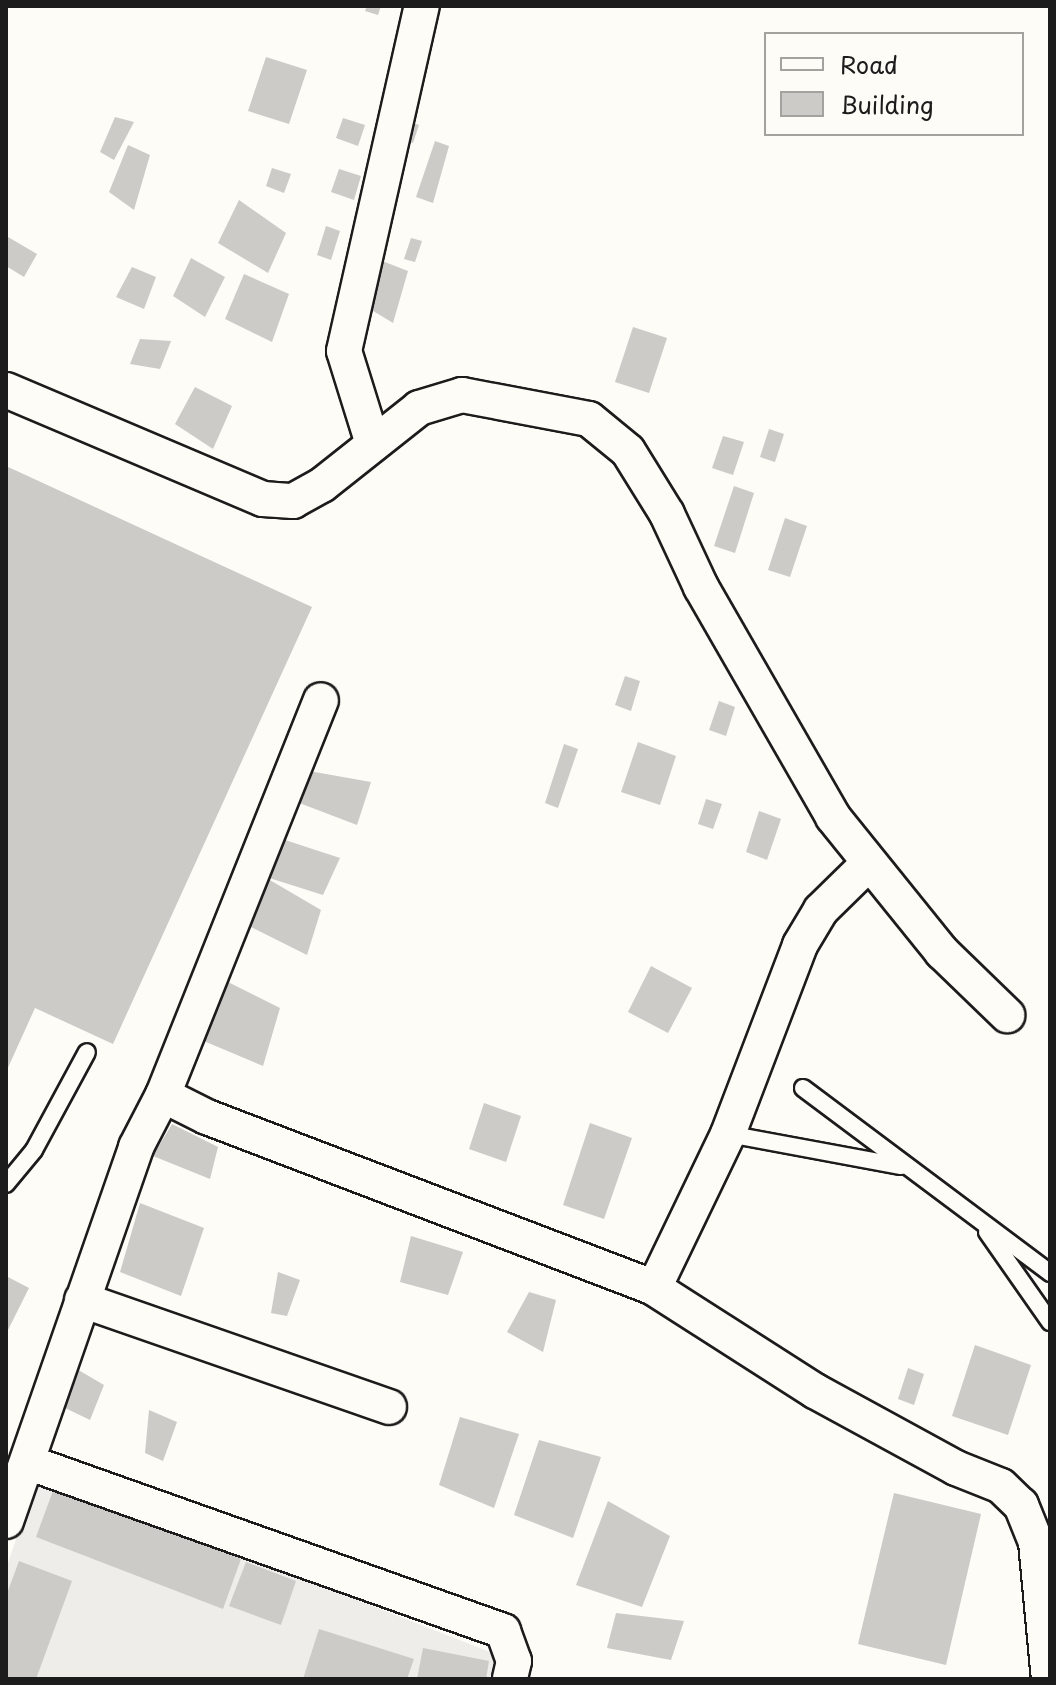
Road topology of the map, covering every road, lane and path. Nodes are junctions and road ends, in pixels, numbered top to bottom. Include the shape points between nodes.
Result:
1 (422, 6) edge
2 (6, 390) edge
3 (373, 444) junction
4 (321, 700) dead end
5 (869, 863) junction
6 (1007, 1015) dead end
7 (87, 1052) dead end
8 (803, 1088) dead end
9 (163, 1095) junction
10 (728, 1134) junction
11 (906, 1168) junction
12 (6, 1184) edge
13 (981, 1222) junction
14 (1050, 1273) edge
15 (654, 1288) junction
16 (82, 1300) junction
17 (1050, 1322) edge
18 (389, 1407) dead end
19 (30, 1463) junction
20 (6, 1521) edge
21 (510, 1679) edge
22 (1049, 1679) edge

1 - 3 street via 344,351
2 - 3 street via 263,499 293,501
3 - 5 street via 419,408 462,395 589,419 618,443 667,514 701,587 833,817
4 - 9 street
5 - 6 street via 942,952
5 - 10 street via 821,910 800,945
7 - 12 lane via 34,1150
8 - 11 lane
9 - 15 street via 207,1117
9 - 16 street via 136,1147
10 - 11 lane
10 - 15 street
11 - 13 lane
13 - 14 lane
13 - 17 lane
15 - 22 street via 815,1391 956,1468 1001,1486 1021,1505 1036,1542
16 - 18 street
16 - 19 street
19 - 20 street
19 - 21 street via 503,1631 514,1661

